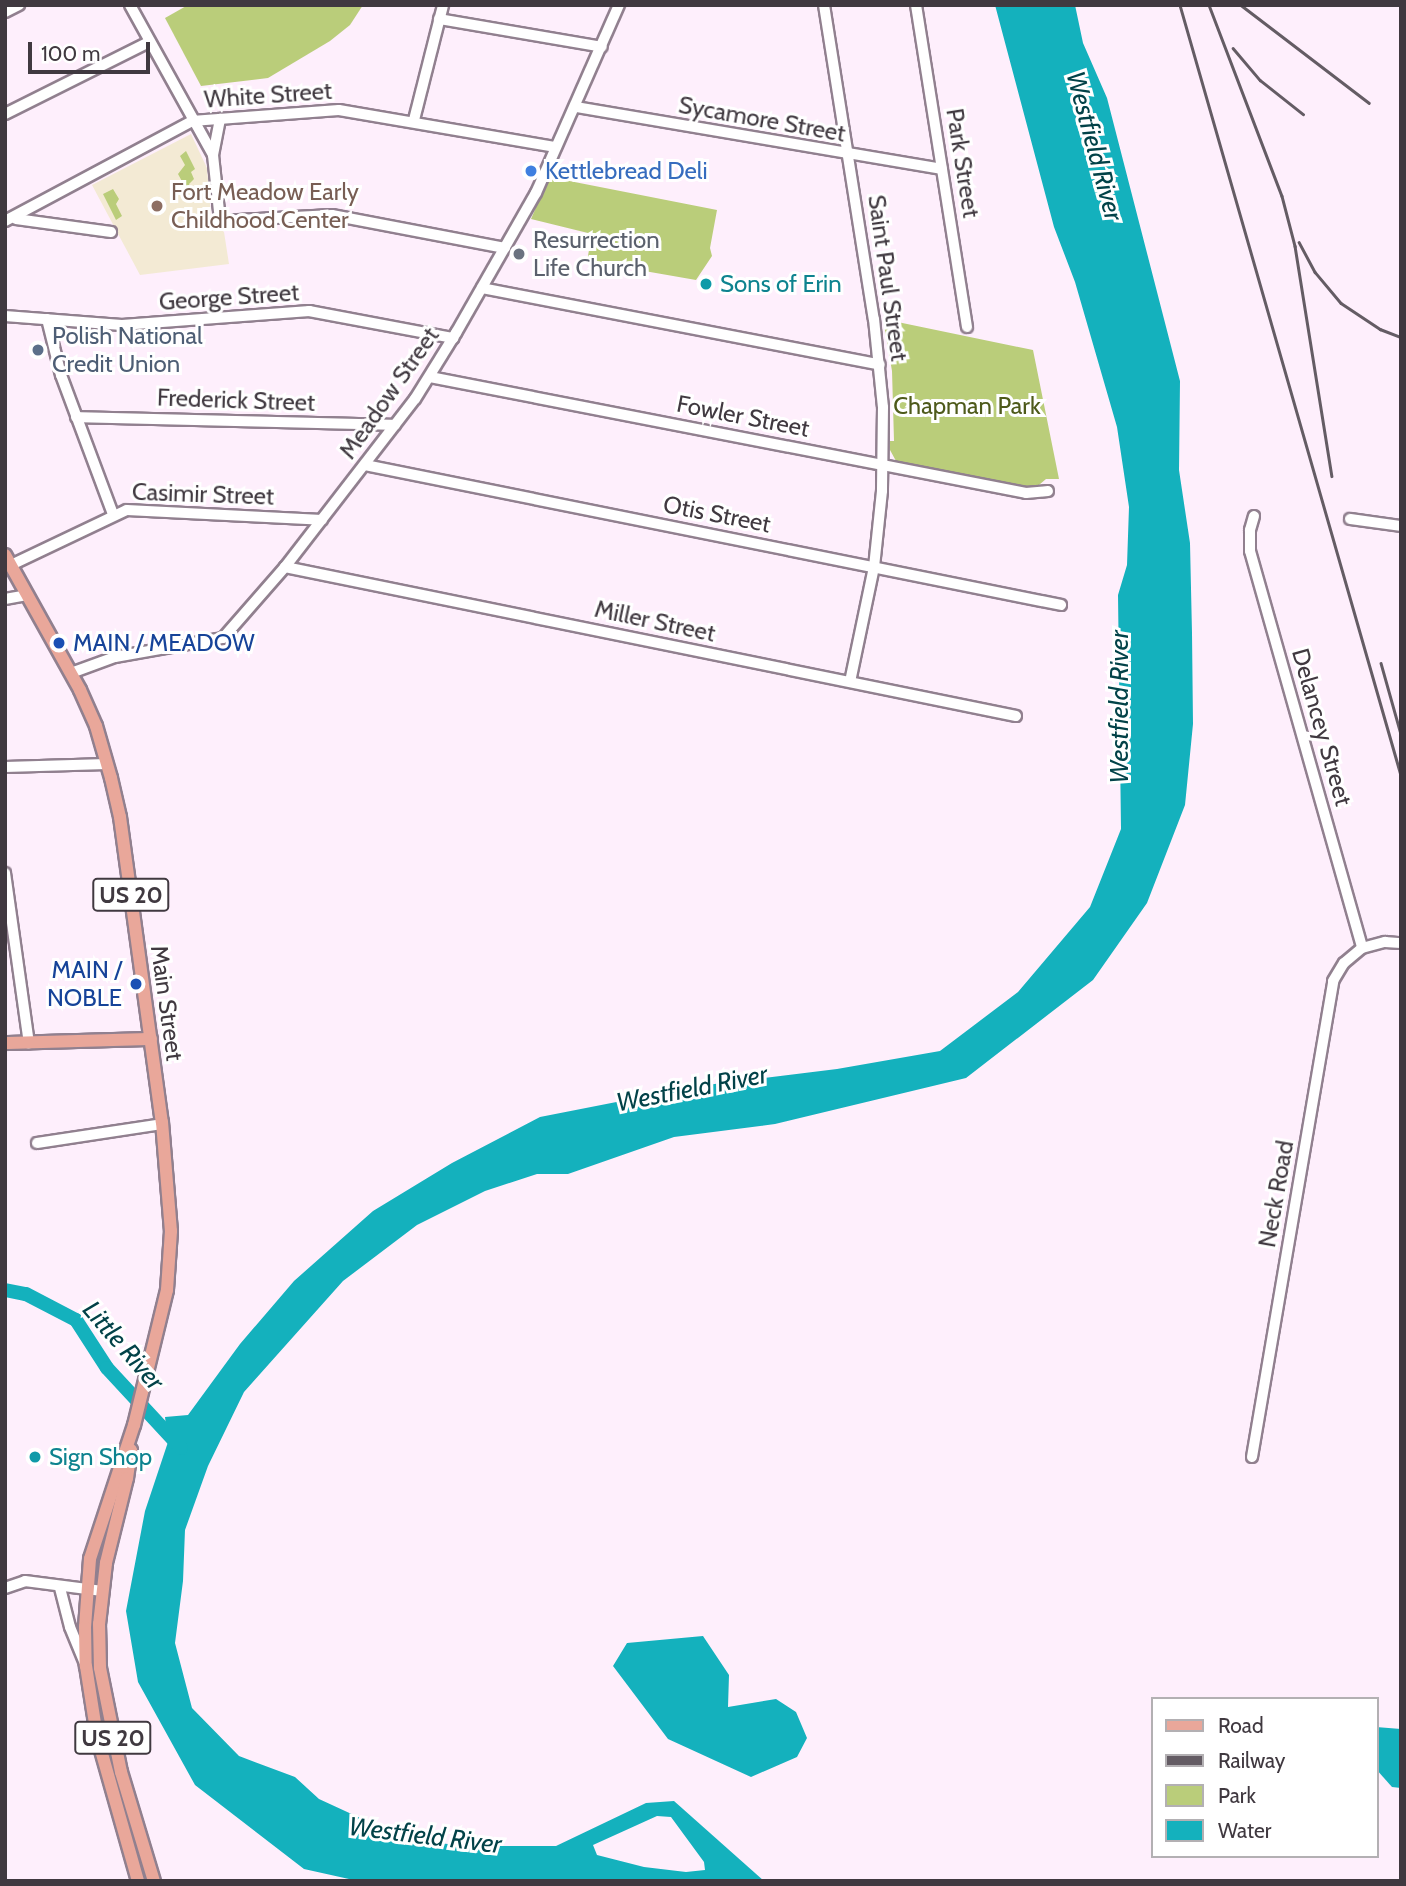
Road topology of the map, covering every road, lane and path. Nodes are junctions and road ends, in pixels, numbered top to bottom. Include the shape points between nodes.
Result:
1 (19, 5) edge
2 (130, 5) edge
3 (443, 5) edge
4 (619, 5) edge
5 (824, 5) edge
6 (916, 5) edge
7 (5, 12) edge
8 (439, 19) junction
9 (149, 42) junction
10 (602, 47) junction
11 (576, 107) junction
12 (5, 114) edge
13 (220, 119) junction
14 (414, 120) junction
15 (192, 121) junction
16 (556, 147) junction
17 (213, 155) junction
18 (849, 155) junction
19 (942, 169) junction
20 (10, 220) edge
21 (111, 232) dead end
22 (505, 248) junction
23 (482, 288) junction
24 (5, 316) edge
25 (47, 319) junction
26 (967, 327) dead end
27 (453, 338) junction
28 (880, 365) junction
29 (430, 377) junction
30 (76, 417) junction
31 (395, 425) junction
32 (883, 463) junction
33 (365, 465) junction
34 (1048, 491) dead end
35 (113, 514) junction
36 (1254, 516) dead end
37 (1350, 519) dead end
38 (322, 520) junction
39 (1401, 526) edge
40 (8, 560) edge
41 (285, 567) junction
42 (874, 567) junction
43 (27, 595) junction
44 (5, 598) edge
45 (1061, 605) dead end
46 (71, 673) junction
47 (850, 682) junction
48 (1016, 716) dead end
49 (107, 764) junction
50 (5, 767) edge
51 (5, 873) edge
52 (1401, 943) edge
53 (1362, 948) junction
54 (151, 1039) junction
55 (29, 1043) junction
56 (5, 1044) edge
57 (162, 1124) junction
58 (37, 1143) dead end
59 (134, 1425) junction
60 (1252, 1457) dead end
61 (5, 1588) edge
62 (60, 1588) junction
63 (87, 1591) junction
64 (102, 1591) junction
65 (86, 1666) junction
66 (138, 1881) edge
67 (154, 1881) edge

1 - 7 street
2 - 9 street
3 - 8 street
4 - 10 street, Meadow Street
5 - 18 street, Saint Paul Street
6 - 19 street, Park Street
8 - 10 street
8 - 14 street
9 - 12 street
9 - 15 street
10 - 11 street, Meadow Street
11 - 16 street, Meadow Street
11 - 18 street, Sycamore Street
13 - 14 street, White Street via 339,110
13 - 15 street, White Street
13 - 17 street
14 - 16 street, White Street
15 - 17 street
15 - 20 street, White Street
16 - 22 street, Meadow Street
17 - 22 street via 220,221 332,215
18 - 19 street, Sycamore Street
18 - 28 street, Saint Paul Street
19 - 26 street, Park Street
20 - 21 street
22 - 23 street, Meadow Street
23 - 27 street, Meadow Street
23 - 28 street
24 - 25 street, George Street
25 - 27 street, George Street via 133,325 309,311
25 - 30 street
27 - 29 street, Meadow Street
28 - 32 street, Saint Paul Street
29 - 31 street, Meadow Street
29 - 32 street, Fowler Street
30 - 31 street, Frederick Street
30 - 35 street
31 - 33 street, Meadow Street
32 - 34 street, Fowler Street via 1026,493
32 - 42 street, Saint Paul Street
33 - 38 street, Meadow Street
33 - 42 street, Otis Street
35 - 38 street, Casimir Street via 135,510
35 - 40 street, Casimir Street
36 - 53 street, Delancey Street via 1250,551
37 - 39 street
38 - 41 street, Meadow Street
40 - 43 main road, Main Street / US 20
41 - 46 street, Meadow Street via 223,638 106,659
41 - 47 street, Miller Street
42 - 45 street, Otis Street
42 - 47 street, Saint Paul Street
43 - 44 street
43 - 46 main road, Main Street / US 20
46 - 49 main road, Main Street / US 20 via 91,714
47 - 48 street, Miller Street
49 - 50 street
49 - 54 main road, Main Street / US 20 via 120,817
51 - 55 street
52 - 53 street
53 - 60 street, Neck Road via 1344,963 1333,981
54 - 55 main road
54 - 57 main road, Main Street / US 20
55 - 56 main road
57 - 58 street
57 - 59 main road, Main Street / US 20 via 170,1263 153,1357
59 - 63 main road, US 20 via 90,1559
59 - 64 main road, US 20
61 - 62 street via 26,1581
62 - 63 street
62 - 65 street
63 - 64 street
63 - 65 main road, US 20
64 - 67 main road, US 20 via 103,1692
65 - 66 main road, US 20 via 97,1736

